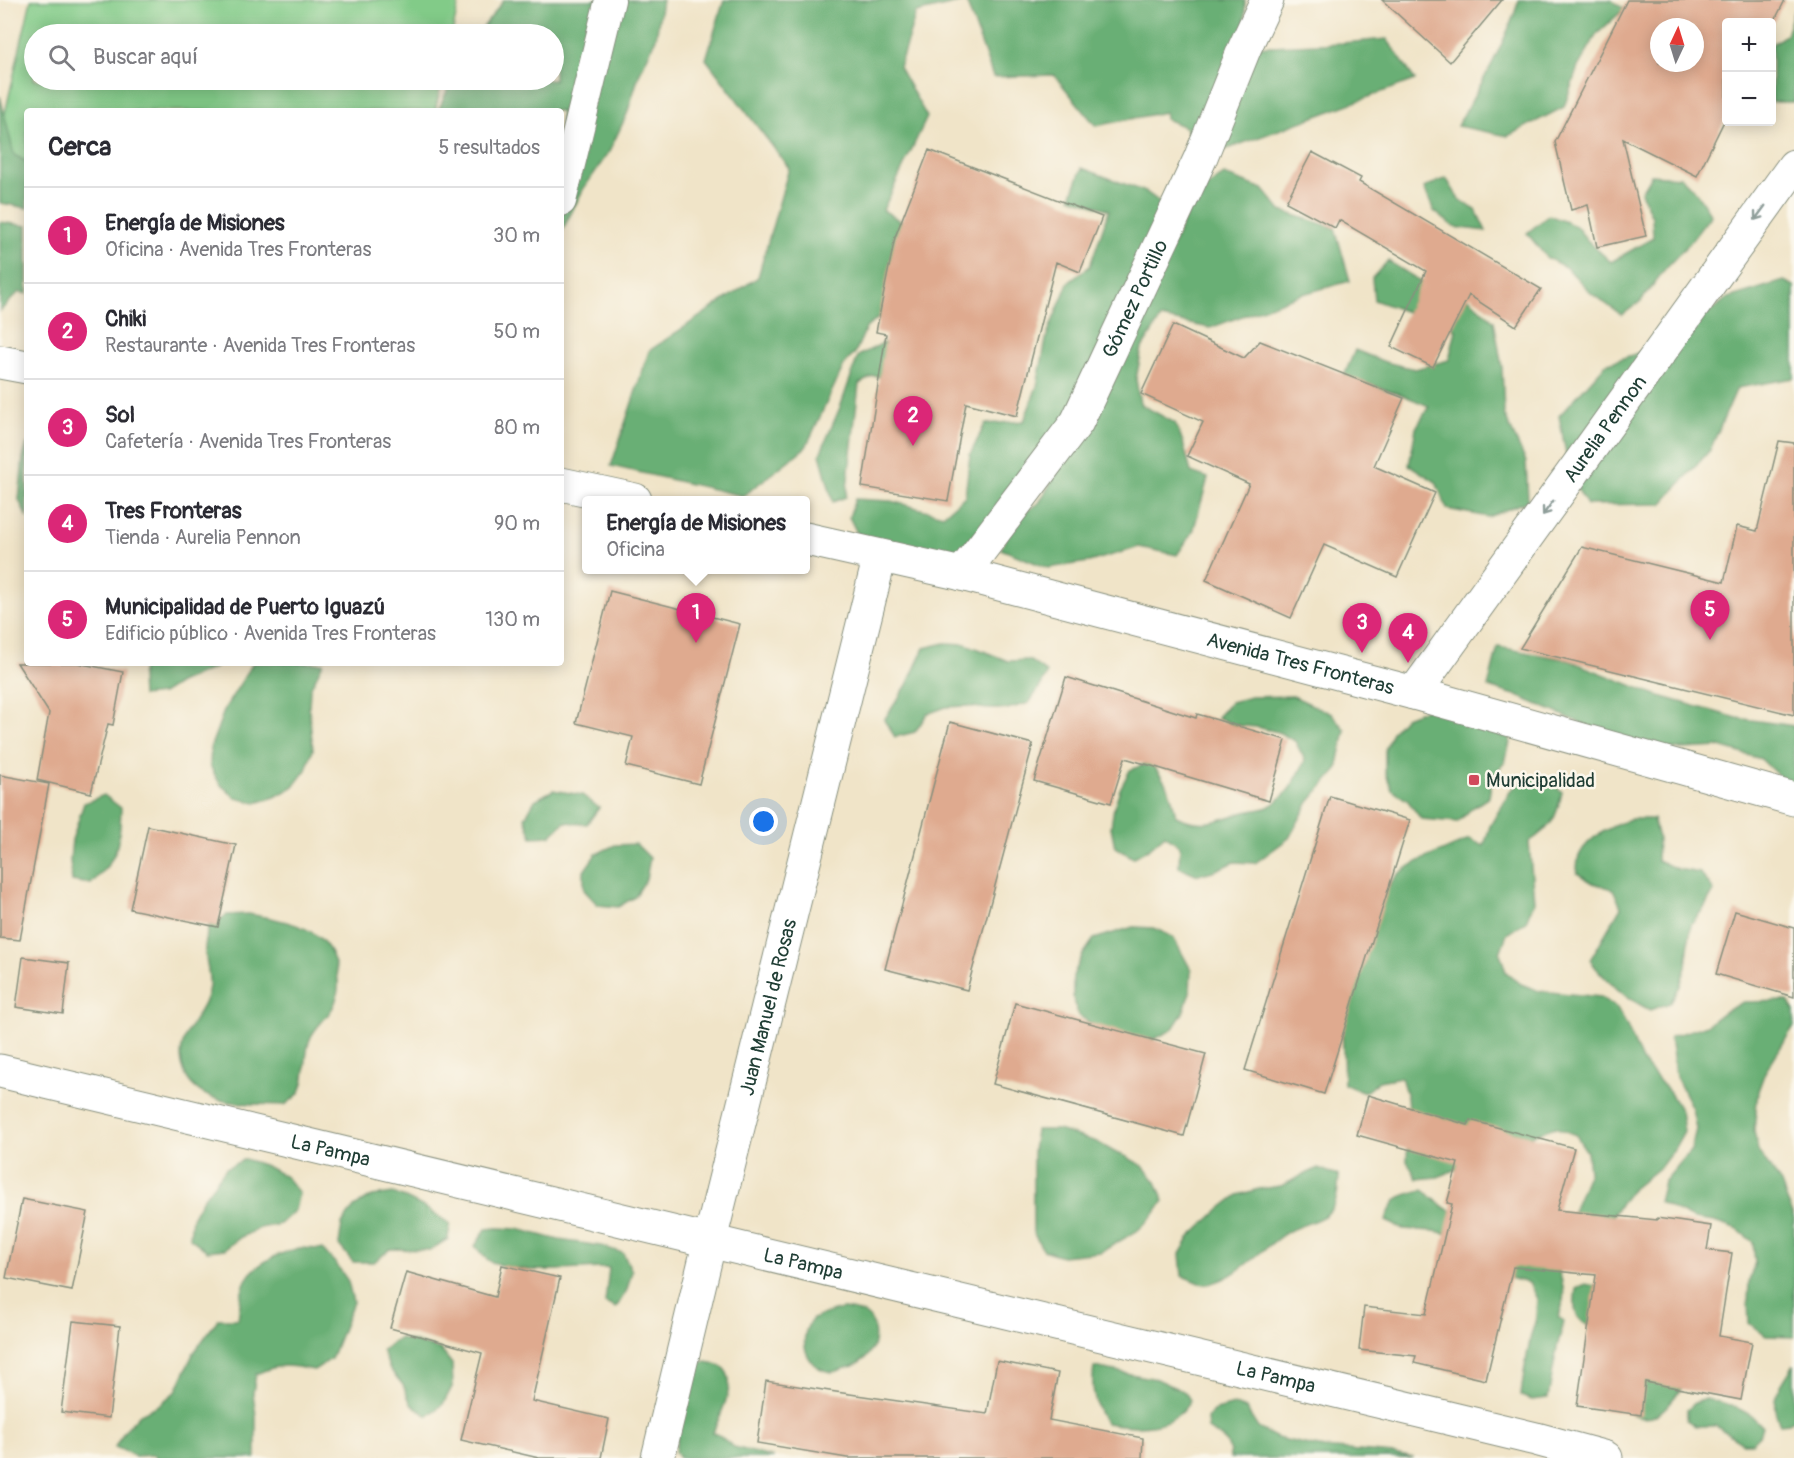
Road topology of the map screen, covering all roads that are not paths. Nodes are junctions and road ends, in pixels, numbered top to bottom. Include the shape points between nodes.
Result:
1 (610, 0) edge
2 (1267, 0) edge
3 (1794, 165) edge
4 (564, 189) edge
5 (0, 362) edge
6 (24, 366) edge
7 (564, 485) edge
8 (613, 496) edge
9 (810, 540) edge
10 (880, 556) junction
11 (962, 574) junction
12 (1414, 693) junction
13 (1794, 799) edge
14 (0, 1071) edge
15 (710, 1240) junction
16 (1535, 1448) edge
17 (658, 1458) edge
18 (1606, 1458) edge

1 - 4 lane
2 - 11 street, Gómez Portillo via 1200,159 1077,422
3 -> 12 street, Aurelia Pennon
5 - 6 street
7 - 8 street
9 - 10 street, Avenida Tres Fronteras
10 - 11 street, Avenida Tres Fronteras
10 - 15 street, Juan Manuel de Rosas
11 - 12 street, Avenida Tres Fronteras
12 - 13 street, Avenida Tres Fronteras
14 - 15 street, La Pampa
15 - 16 street, La Pampa
15 - 17 street, Juan Manuel de Rosas
16 - 18 street, La Pampa

